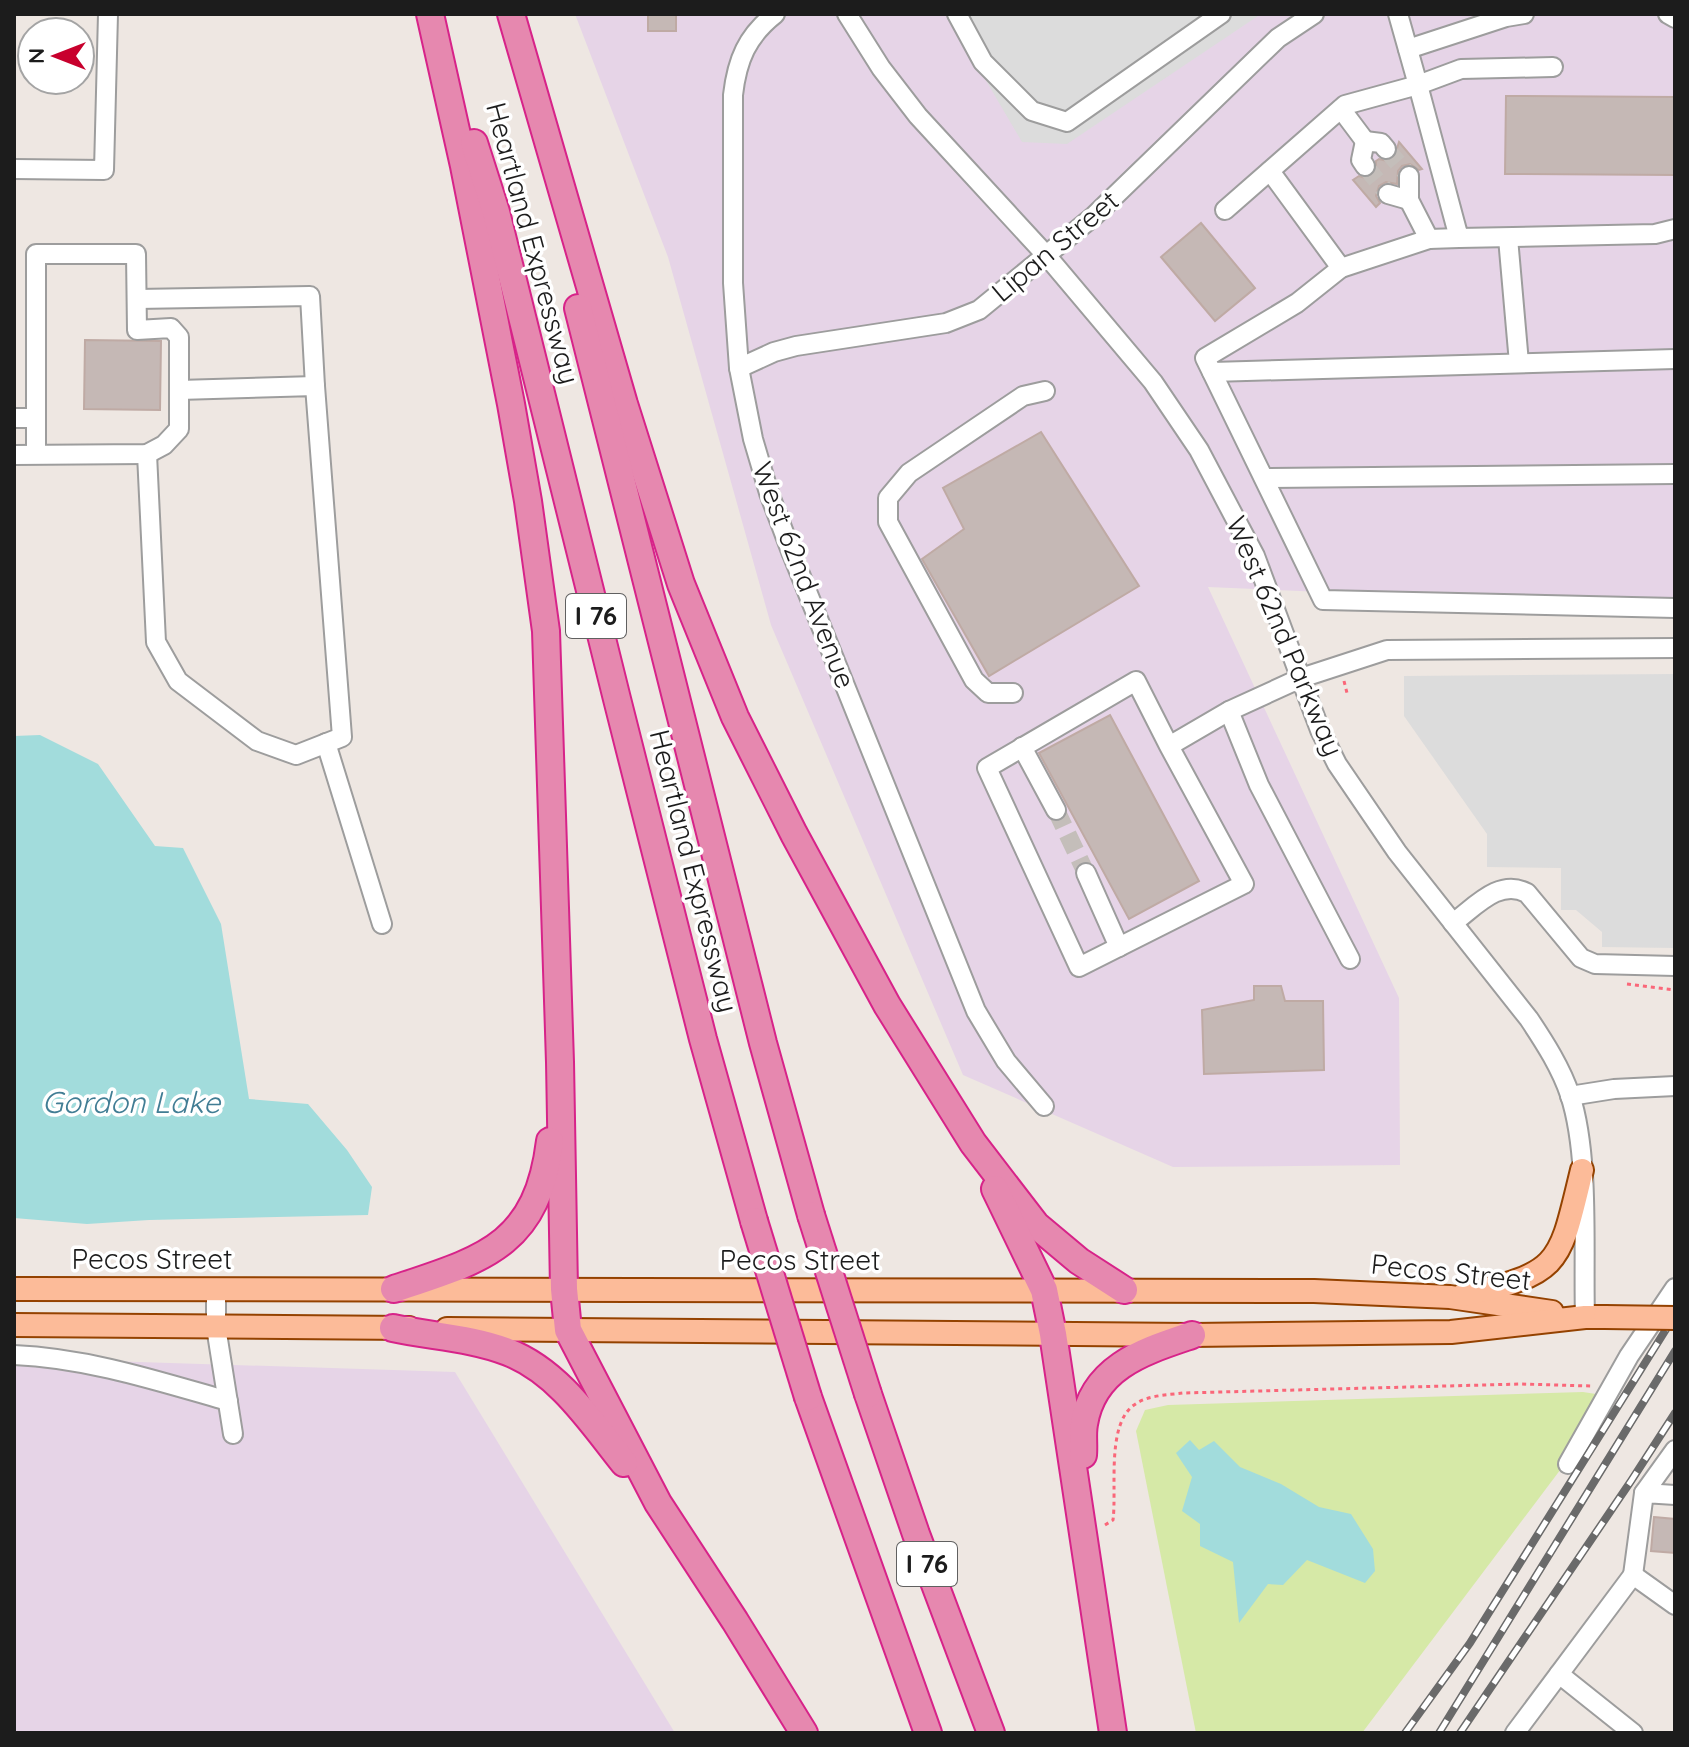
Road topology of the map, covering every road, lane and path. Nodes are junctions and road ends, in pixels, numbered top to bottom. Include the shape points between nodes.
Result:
1 (108, 14) edge
2 (432, 14) edge
3 (502, 14) edge
4 (511, 14) edge
5 (847, 14) edge
6 (957, 14) edge
7 (1221, 14) edge
8 (1314, 14) edge
9 (1398, 14) edge
10 (1524, 14) edge
11 (1668, 14) edge
12 (763, 18) edge
13 (1675, 18) edge
14 (1408, 49) junction
15 (1553, 67) dead end
16 (1418, 85) junction
17 (1341, 109) junction
18 (1365, 141) junction
19 (1386, 149) tunnel mouth
20 (1365, 166) tunnel mouth
21 (14, 169) edge
22 (1270, 171) junction
23 (1409, 176) tunnel mouth
24 (1388, 194) tunnel mouth
25 (1409, 200) junction
26 (1225, 210) dead end
27 (1675, 229) edge
28 (1459, 238) junction
29 (1508, 238) junction
30 (1429, 239) junction
31 (1046, 255) junction
32 (1341, 268) junction
33 (137, 299) junction
34 (1675, 359) edge
35 (1519, 363) junction
36 (739, 368) junction
37 (1212, 372) junction
38 (315, 386) junction
39 (179, 390) junction
40 (1045, 391) dead end
41 (14, 418) edge
42 (36, 418) junction
43 (36, 454) junction
44 (147, 454) junction
45 (14, 455) edge
46 (1675, 474) edge
47 (1264, 478) junction
48 (1675, 608) edge
49 (1675, 648) edge
50 (1301, 678) junction
51 (1343, 678) dead end
52 (1013, 693) dead end
53 (1347, 693) dead end
54 (1229, 711) junction
55 (326, 743) junction
56 (1169, 746) junction
57 (1022, 747) junction
58 (1056, 810) tunnel mouth
59 (1086, 873) tunnel mouth
60 (1453, 923) junction
61 (382, 924) dead end
62 (1119, 947) junction
63 (1350, 959) dead end
64 (1675, 966) edge
65 (560, 1062) junction
66 (1666, 1086) edge
67 (1570, 1096) junction
68 (1044, 1106) dead end
69 (973, 1143) junction
70 (1582, 1170) junction
71 (1675, 1288) edge
72 (14, 1289) edge
73 (216, 1289) junction
74 (394, 1289) junction
75 (564, 1289) junction
76 (1044, 1290) junction
77 (1124, 1290) junction
78 (1450, 1297) junction
79 (1595, 1317) junction
80 (1675, 1318) edge
81 (14, 1325) edge
82 (216, 1327) junction
83 (393, 1328) junction
84 (568, 1330) junction
85 (1053, 1334) junction
86 (1192, 1335) junction
87 (14, 1355) edge
88 (1612, 1387) junction
89 (228, 1401) junction
90 (233, 1434) dead end
91 (1675, 1450) edge
92 (1568, 1464) dead end
93 (1644, 1493) junction
94 (1675, 1495) edge
95 (658, 1503) junction
96 (1083, 1530) junction
97 (1633, 1575) junction
98 (1675, 1605) edge
99 (1559, 1674) junction
100 (804, 1733) edge
101 (928, 1733) edge
102 (991, 1733) edge
103 (1113, 1733) edge
104 (1515, 1733) edge
105 (1633, 1733) edge

1 - 21 street via 104,170
2 - 65 highway via 538,563 546,631
2 - 101 highway, Heartland Expressway / I 76, bridge via 496,212 703,1039 754,1221 808,1397
3 - 102 highway, Heartland Expressway / I 76, bridge via 811,1215 916,1534
4 - 69 highway via 624,404 701,636 735,717 815,873 887,1005
5 - 31 street, West 62nd Parkway via 918,116
6 - 7 street via 983,62 1032,111 1067,122
8 - 31 street, Lipan Street via 1278,38 1094,216
9 - 14 street
10 - 14 street
11 - 13 street
12 - 36 street, West 62nd Avenue via 741,55 733,95 733,283
14 - 16 street
15 - 16 street via 1461,69
16 - 17 street
16 - 28 street
17 - 18 street
17 - 22 street
18 - 19 street
18 - 20 street
22 - 26 street
22 - 32 street
23 - 25 street
24 - 25 street
25 - 30 street
27 - 29 street
28 - 29 street
28 - 30 street
29 - 35 street
30 - 32 street
31 - 36 street, Lipan Street via 965,317 796,346
31 - 50 street, West 62nd Parkway via 1153,382 1199,450 1255,556
32 - 37 street via 1297,303 1205,358
33 - 38 street via 310,296
33 - 39 street via 137,330 171,328 179,337
33 - 42 street via 136,254 36,254
34 - 35 street
35 - 37 street
36 - 68 street, West 62nd Avenue via 769,493 976,1011 1006,1061
37 - 47 street
38 - 39 street
38 - 55 street via 342,737
39 - 44 street via 179,429
40 - 52 street via 1023,396 909,473 888,498 888,522 974,680 988,693
41 - 42 street
42 - 43 street
43 - 44 street
43 - 45 street
44 - 55 street via 156,642 178,681 257,741 296,755
46 - 47 street
47 - 48 street via 1323,600
49 - 50 street via 1402,648
50 - 54 street
50 - 60 street, West 62nd Parkway via 1320,730 1353,789
51 - 53 path
54 - 56 street
54 - 63 street via 1259,785
55 - 61 street
56 - 57 street via 1136,681
56 - 62 street via 1244,884
57 - 58 street
57 - 62 street via 987,768 1079,967
59 - 62 street
60 - 64 street via 1500,889 1519,889 1581,958 1595,964
60 - 67 street, West 62nd Parkway via 1529,1019
65 - 74 highway via 547,1167 523,1221 489,1253
65 - 75 highway
66 - 67 street
67 - 70 street, West 62nd Parkway
69 - 76 highway
69 - 77 highway via 1036,1225
70 - 78 main road via 1566,1236 1553,1260 1508,1285
70 - 79 street, West 62nd Parkway
71 - 88 street
72 - 73 main road, Pecos Street
73 - 74 main road, Pecos Street
73 - 82 street
74 - 75 main road, Pecos Street
75 - 76 main road, Pecos Street
75 - 84 highway
76 - 77 main road, Pecos Street
76 - 85 highway
77 - 78 main road, Pecos Street
78 - 79 main road, Pecos Street
79 - 80 main road, Pecos Street, bridge
79 - 86 main road, Pecos Street via 1451,1332
81 - 82 main road, Pecos Street
82 - 83 main road, Pecos Street
82 - 89 street
83 - 84 main road, Pecos Street
83 - 95 highway via 486,1345 539,1369 572,1399
84 - 85 main road, Pecos Street
84 - 95 highway
85 - 86 main road, Pecos Street
85 - 96 highway
86 - 96 highway via 1127,1360 1092,1400 1084,1424
87 - 89 street via 46,1356 134,1374
88 - 92 street
88 - 96 path via 1521,1384 1199,1392 1152,1398 1135,1404 1117,1435 1113,1520
89 - 90 street
91 - 93 street
93 - 94 street
93 - 97 street
95 - 100 highway
96 - 103 highway
97 - 98 street
97 - 99 street
99 - 104 street
99 - 105 street

